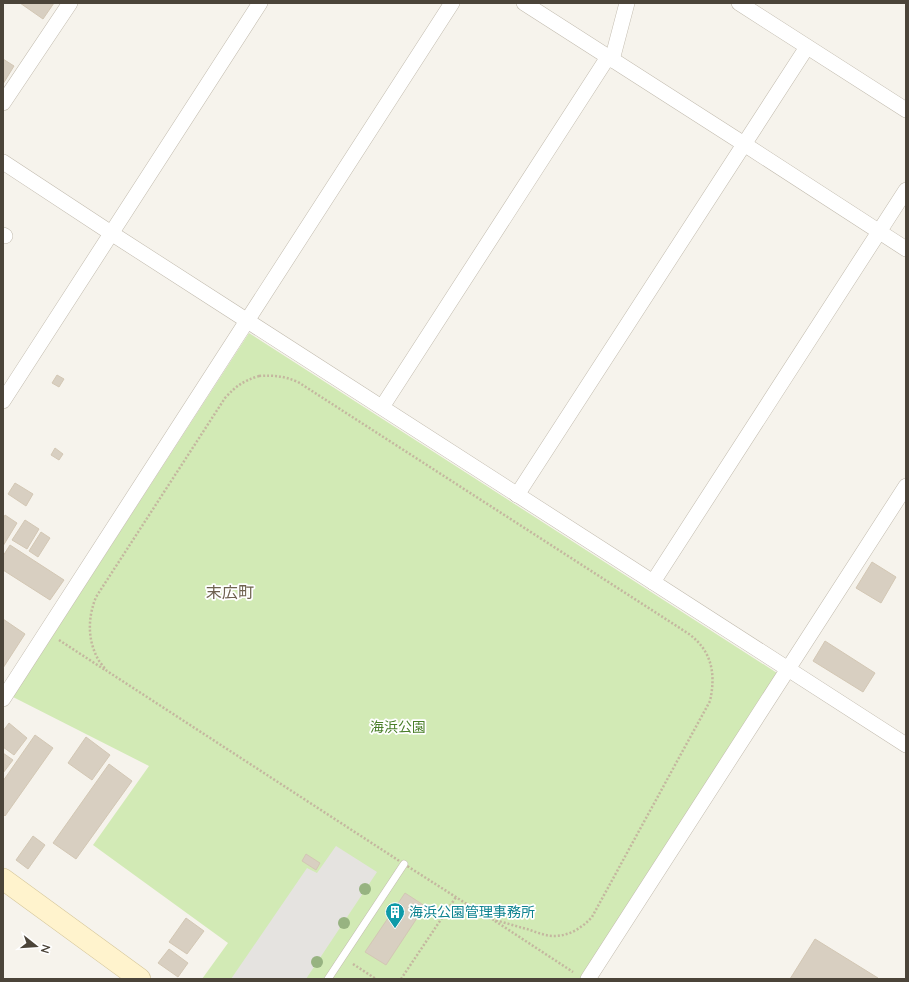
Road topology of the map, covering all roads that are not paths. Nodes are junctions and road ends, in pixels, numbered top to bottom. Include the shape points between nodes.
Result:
1 (70, 3) edge
2 (260, 3) edge
3 (452, 3) edge
4 (524, 3) edge
5 (627, 3) edge
6 (739, 3) edge
7 (807, 47) junction
8 (610, 58) junction
9 (3, 103) edge
10 (906, 110) edge
11 (744, 144) junction
12 (3, 162) edge
13 (906, 190) edge
14 (879, 231) junction
15 (111, 233) junction
16 (906, 249) edge
17 (248, 321) junction
18 (4, 398) edge
19 (382, 407) junction
20 (906, 486) edge
21 (517, 495) junction
22 (653, 582) junction
23 (788, 669) junction
24 (3, 699) edge
25 (906, 745) edge
26 (404, 864) road end
27 (3, 879) edge
28 (582, 977) edge
29 (140, 979) edge
30 (328, 979) edge

1 - 9 street
2 - 15 street
3 - 17 street
4 - 8 street
5 - 8 street
6 - 7 street
7 - 10 street
7 - 11 street
8 - 11 street
8 - 19 street
11 - 14 street
11 - 21 street
12 - 15 street
13 - 14 street
14 - 16 street
14 - 22 street
15 - 17 street
15 - 18 street
17 - 19 street
17 - 24 street
19 - 21 street
20 - 23 street
21 - 22 street
22 - 23 street
23 - 25 street
23 - 28 street
26 - 30 lane
27 - 29 street

